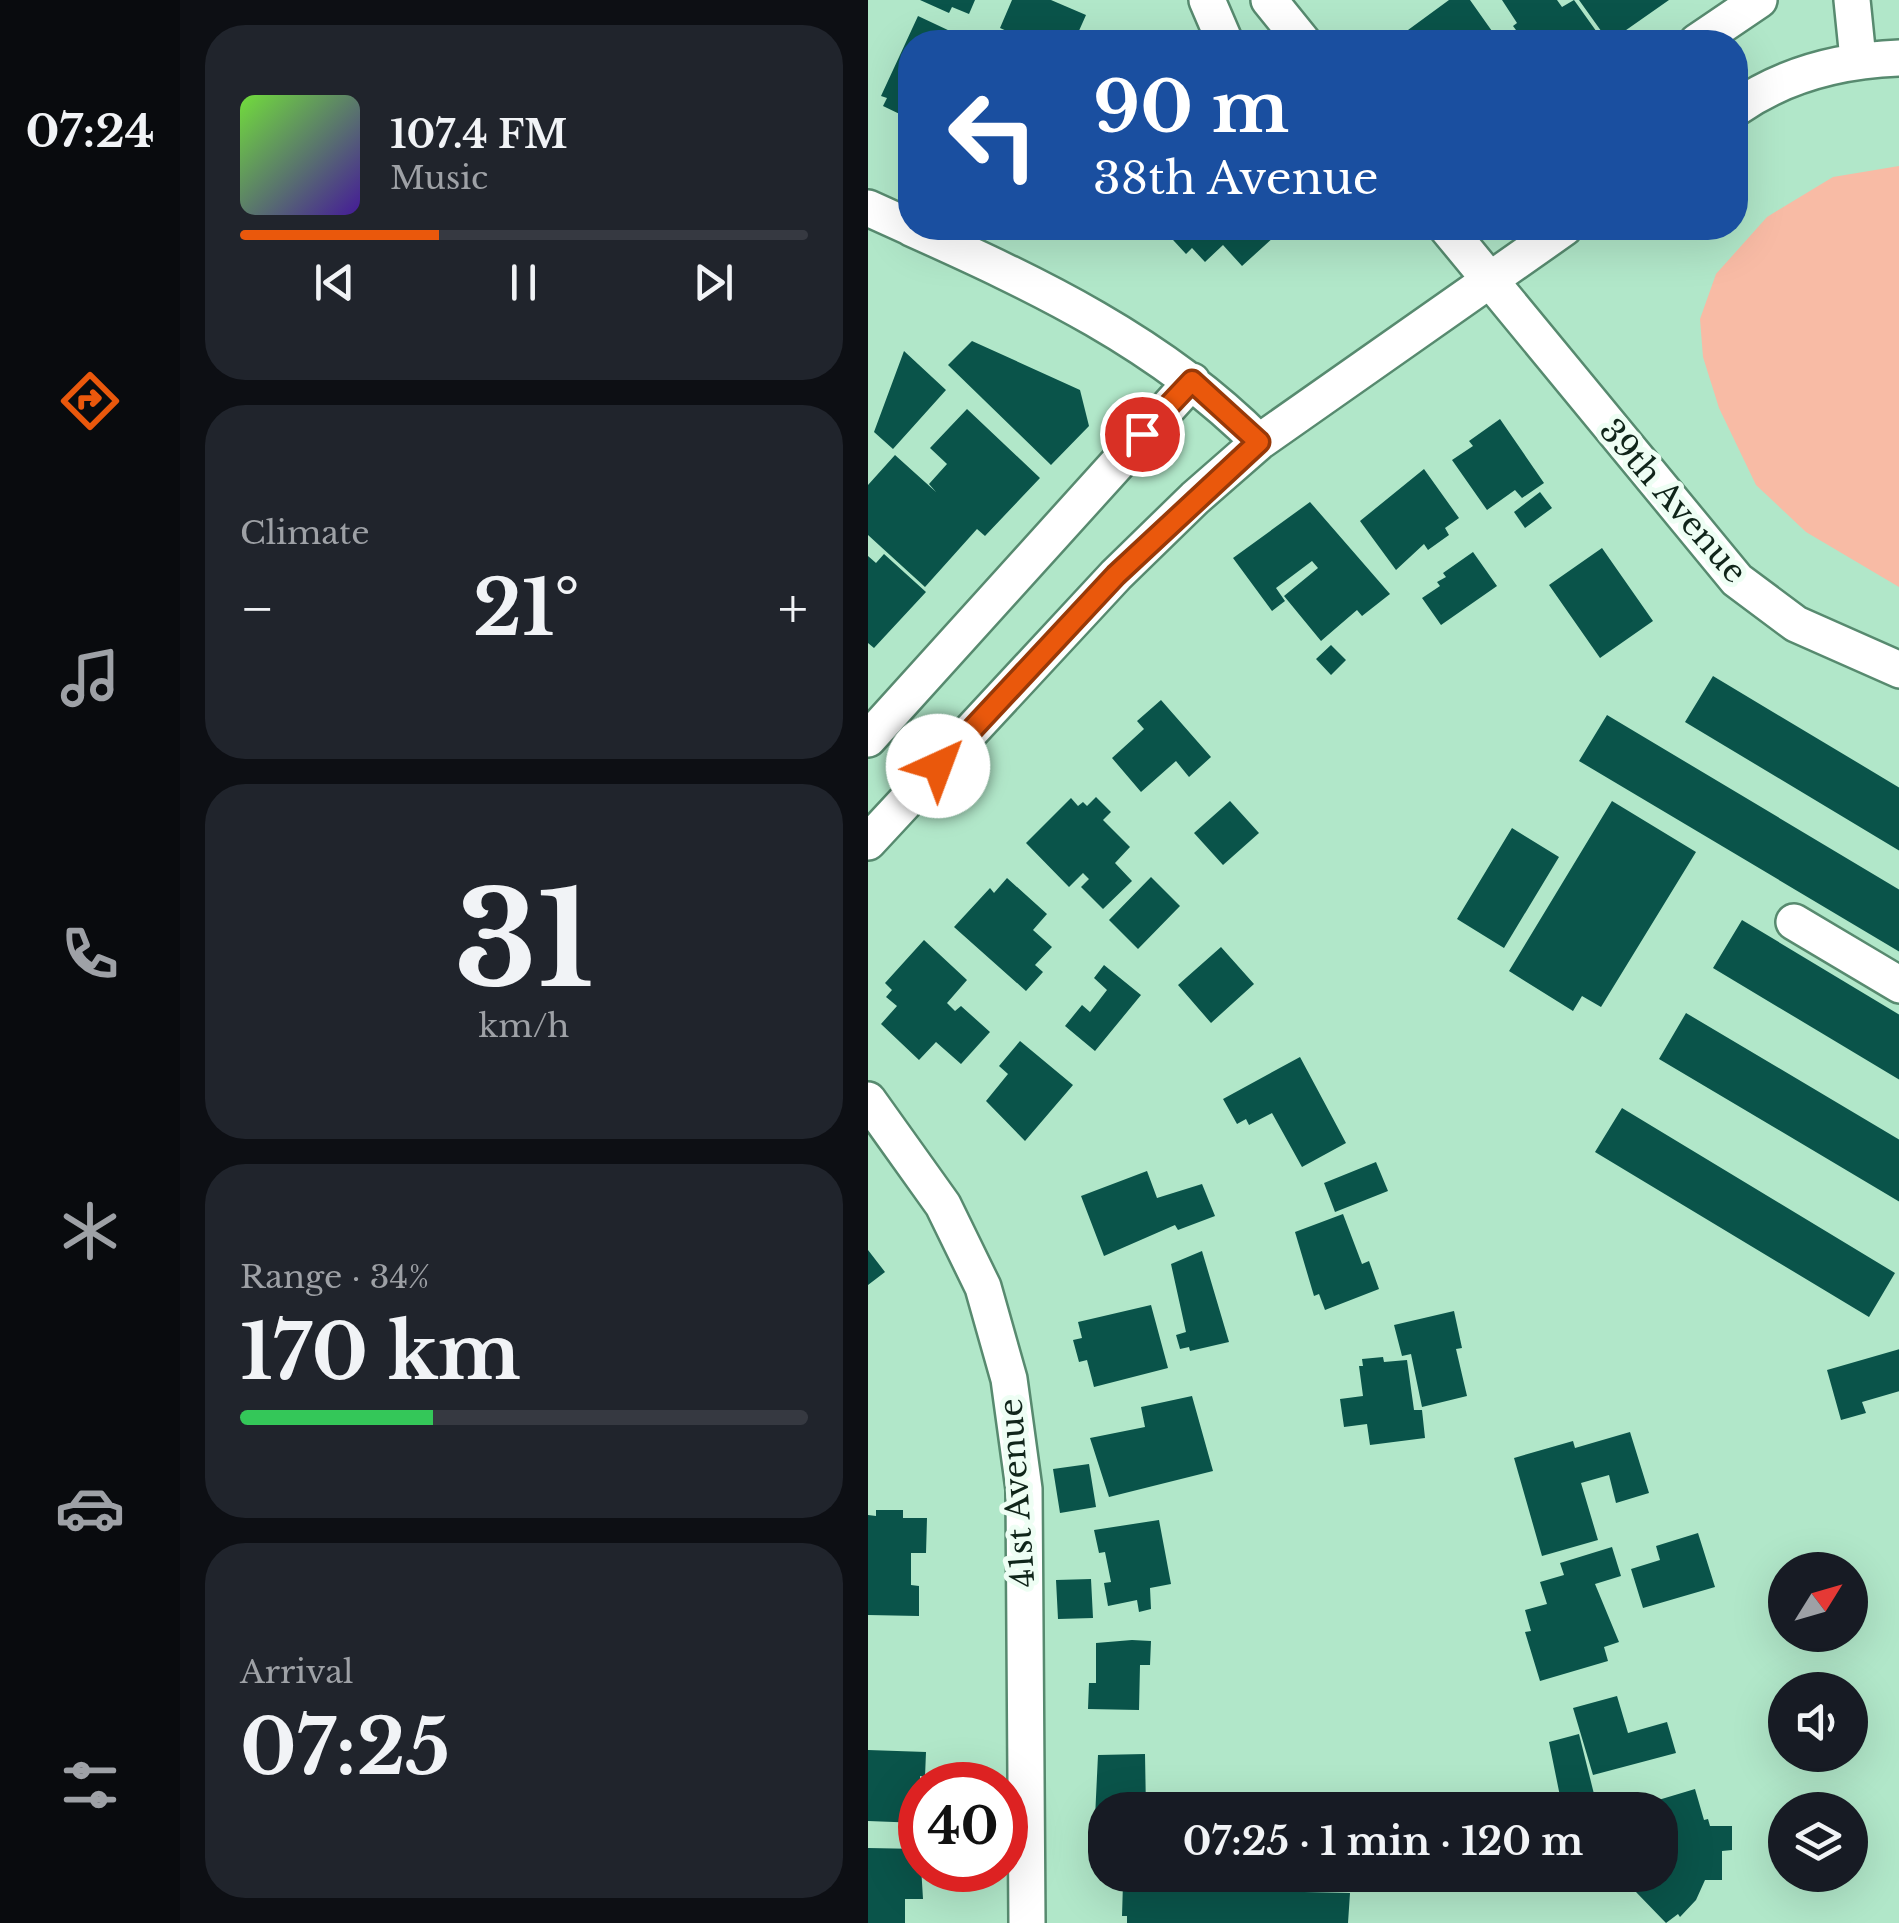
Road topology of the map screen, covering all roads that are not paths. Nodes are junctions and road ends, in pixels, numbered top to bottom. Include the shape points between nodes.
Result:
1 (1208, 0) edge
2 (1269, 0) edge
3 (1759, 0) edge
4 (1852, 0) edge
5 (1220, 30) edge
6 (1294, 30) edge
7 (1715, 30) edge
8 (1900, 58) edge
9 (1858, 59) junction
10 (1748, 101) edge
11 (868, 208) edge
12 (898, 221) edge
13 (939, 240) edge
14 (1456, 240) edge
15 (1547, 240) edge
16 (1487, 281) junction
17 (1192, 381) junction
18 (1259, 442) junction
19 (1900, 670) edge
20 (868, 739) edge
21 (868, 842) edge
22 (1794, 922) dead end
23 (1900, 985) edge
24 (868, 1100) edge
25 (1027, 1923) edge

1 - 5 street
2 - 6 street
3 - 7 street
4 - 9 street
8 - 9 street
9 - 10 street via 1777,84
11 - 12 street
13 - 17 street via 1025,280
14 - 16 street, 39th Avenue
15 - 16 street
16 - 18 street
16 - 19 street, 39th Avenue via 1737,580 1796,624
17 - 18 street
17 - 20 street
18 - 21 street via 1116,575
22 - 23 street
24 - 25 street, 41st Avenue via 943,1205 983,1286 1010,1379 1024,1490

